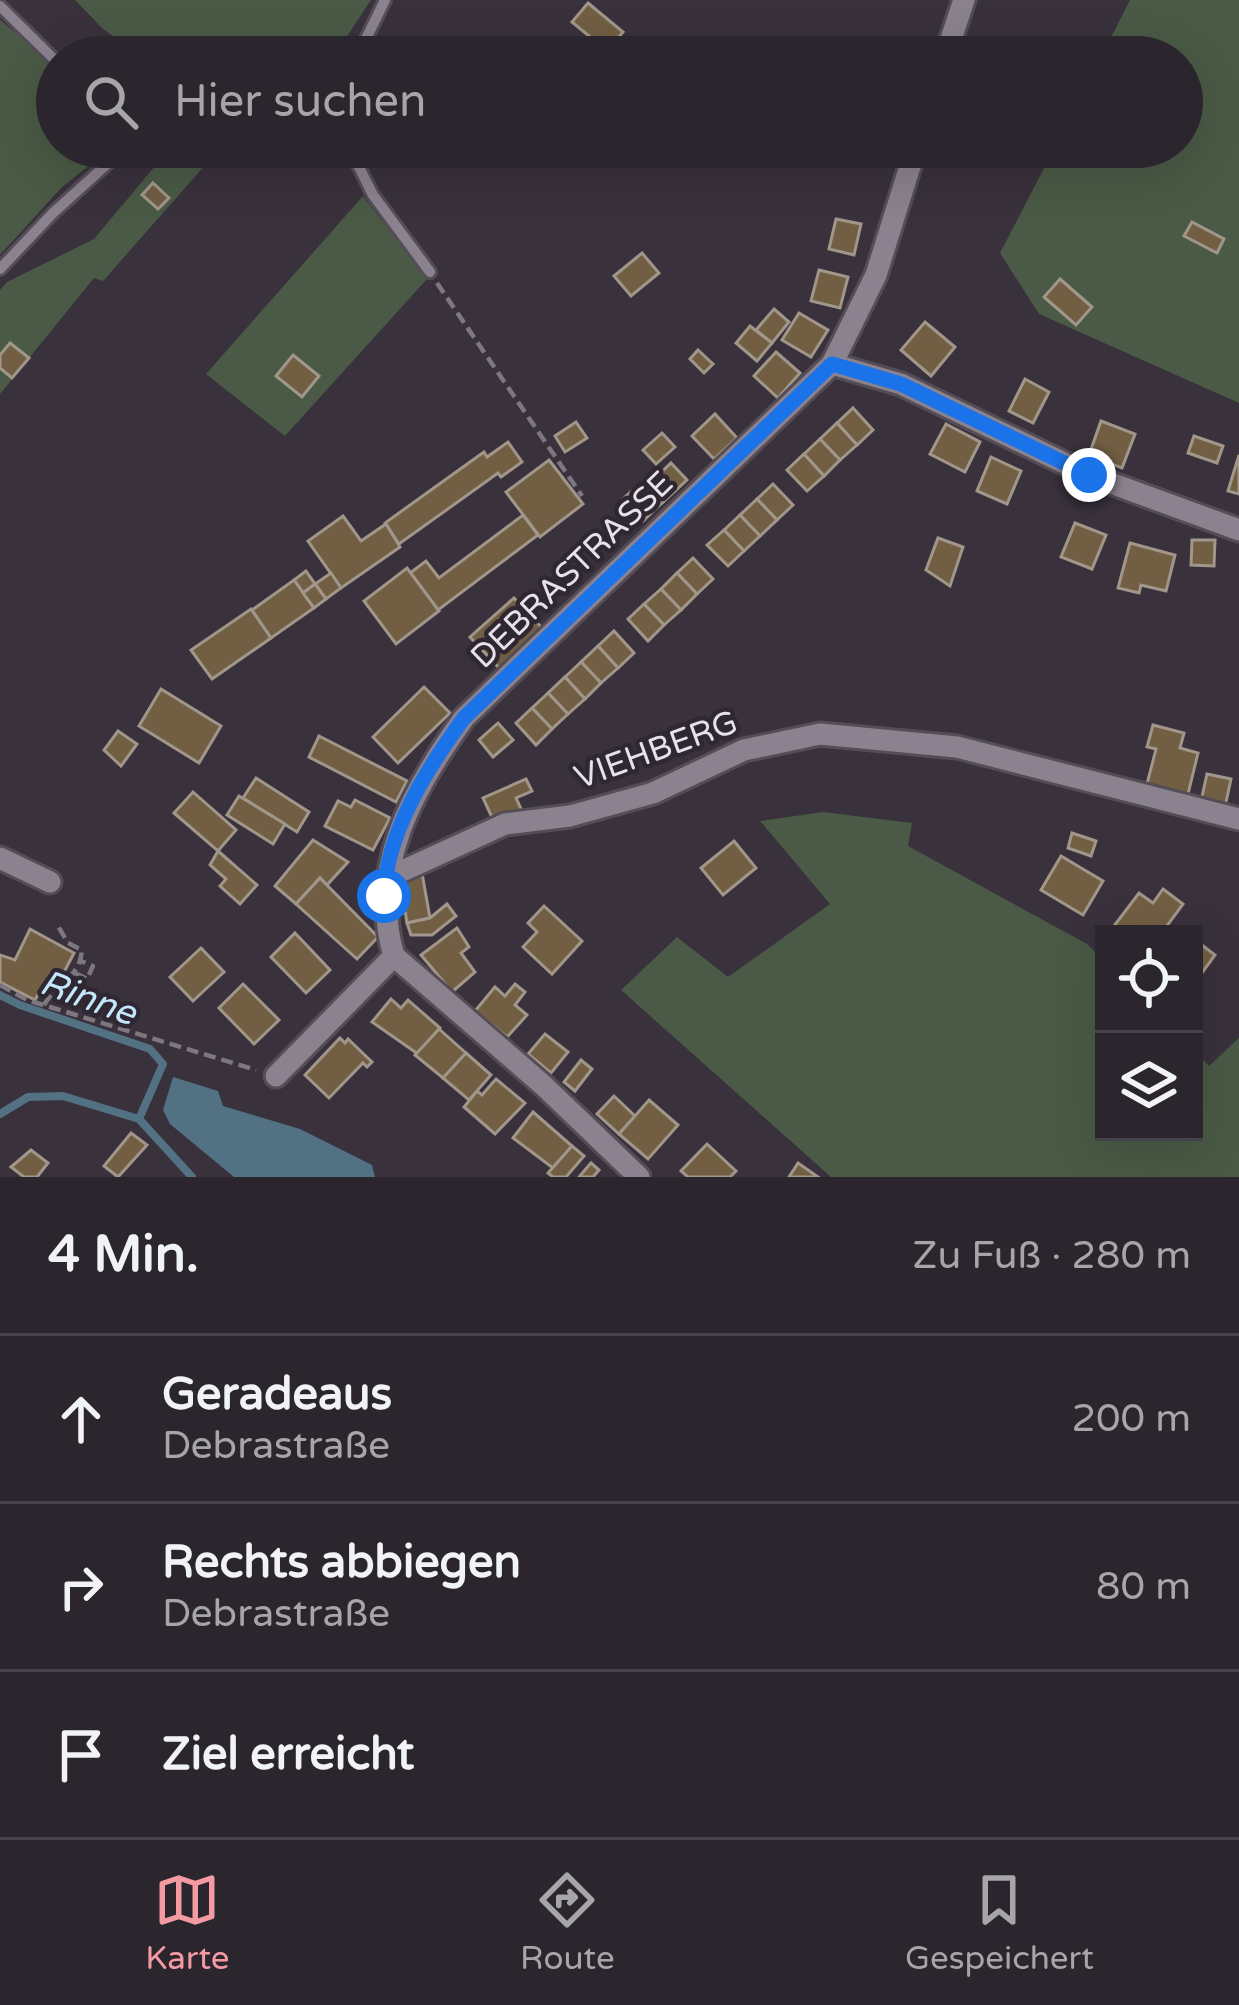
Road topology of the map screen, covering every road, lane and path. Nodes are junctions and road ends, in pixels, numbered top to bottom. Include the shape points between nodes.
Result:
1 (385, 0) edge
2 (964, 0) edge
3 (0, 6) edge
4 (367, 36) edge
5 (952, 36) edge
6 (36, 41) edge
7 (102, 168) edge
8 (360, 168) edge
9 (909, 168) edge
10 (0, 269) edge
11 (430, 272) joint
12 (832, 364) junction
13 (582, 496) dead end
14 (1239, 530) edge
15 (1239, 819) edge
16 (0, 858) edge
17 (385, 879) junction
18 (50, 882) dead end
19 (58, 926) dead end
20 (394, 956) junction
21 (81, 961) junction
22 (75, 974) junction
23 (0, 985) edge
24 (44, 1005) junction
25 (265, 1072) joint
26 (639, 1177) edge

1 - 4 lane
2 - 5 street
3 - 6 lane
7 - 10 lane
8 - 11 lane
9 - 12 street, DEBRASTRASSE via 876,275
11 - 13 path
12 - 14 street via 901,384 1089,475
12 - 17 street, DEBRASTRASSE via 464,718 414,801
15 - 17 street, VIEHBERG via 957,746 820,734 744,750 653,794 505,824
16 - 18 street
17 - 20 street, DEBRASTRASSE
19 - 21 path via 82,950
20 - 25 street
20 - 26 street
21 - 22 path
21 - 22 path via 93,966 87,979
22 - 24 path
23 - 24 path
24 - 25 path

